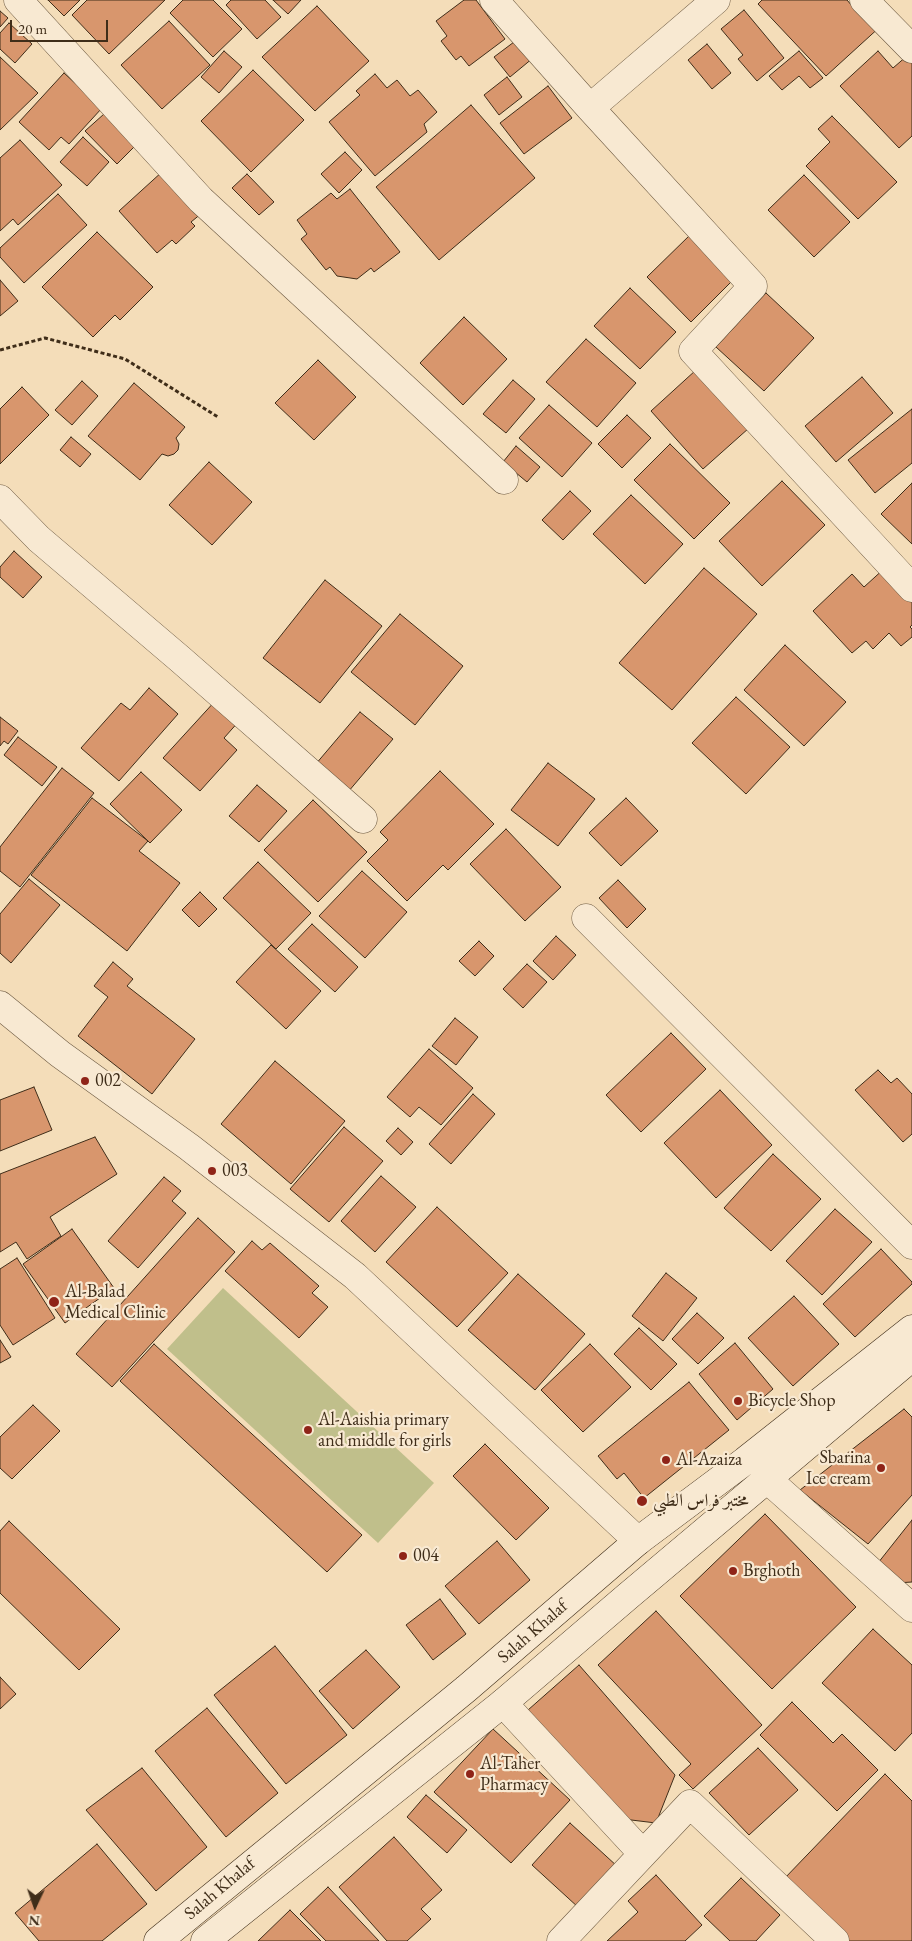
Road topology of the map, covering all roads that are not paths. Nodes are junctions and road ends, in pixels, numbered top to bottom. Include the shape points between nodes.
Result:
1 (18, 0) edge
2 (494, 0) edge
3 (716, 0) edge
4 (864, 0) edge
5 (912, 49) edge
6 (590, 108) junction
7 (504, 480) dead end
8 (0, 499) edge
9 (912, 588) edge
10 (363, 819) dead end
11 (586, 918) dead end
12 (0, 1004) edge
13 (912, 1245) edge
14 (912, 1329) edge
15 (908, 1366) edge
16 (767, 1479) junction
17 (638, 1541) junction
18 (912, 1608) edge
19 (503, 1704) junction
20 (643, 1854) junction
21 (158, 1941) edge
22 (205, 1941) edge
23 (561, 1941) edge
24 (835, 1941) edge

1 - 7 street via 201,200
2 - 6 street
3 - 6 street
4 - 5 street
6 - 9 street via 753,286 693,351
8 - 10 street via 40,539
11 - 13 street
12 - 17 street via 60,1054 189,1147 355,1276
14 - 17 street, Salah Khalaf
15 - 16 street, Salah Khalaf
16 - 18 street
16 - 19 street, Salah Khalaf
17 - 21 street, Salah Khalaf via 466,1689
19 - 20 street
19 - 22 street, Salah Khalaf
20 - 23 street
20 - 24 street via 690,1804

